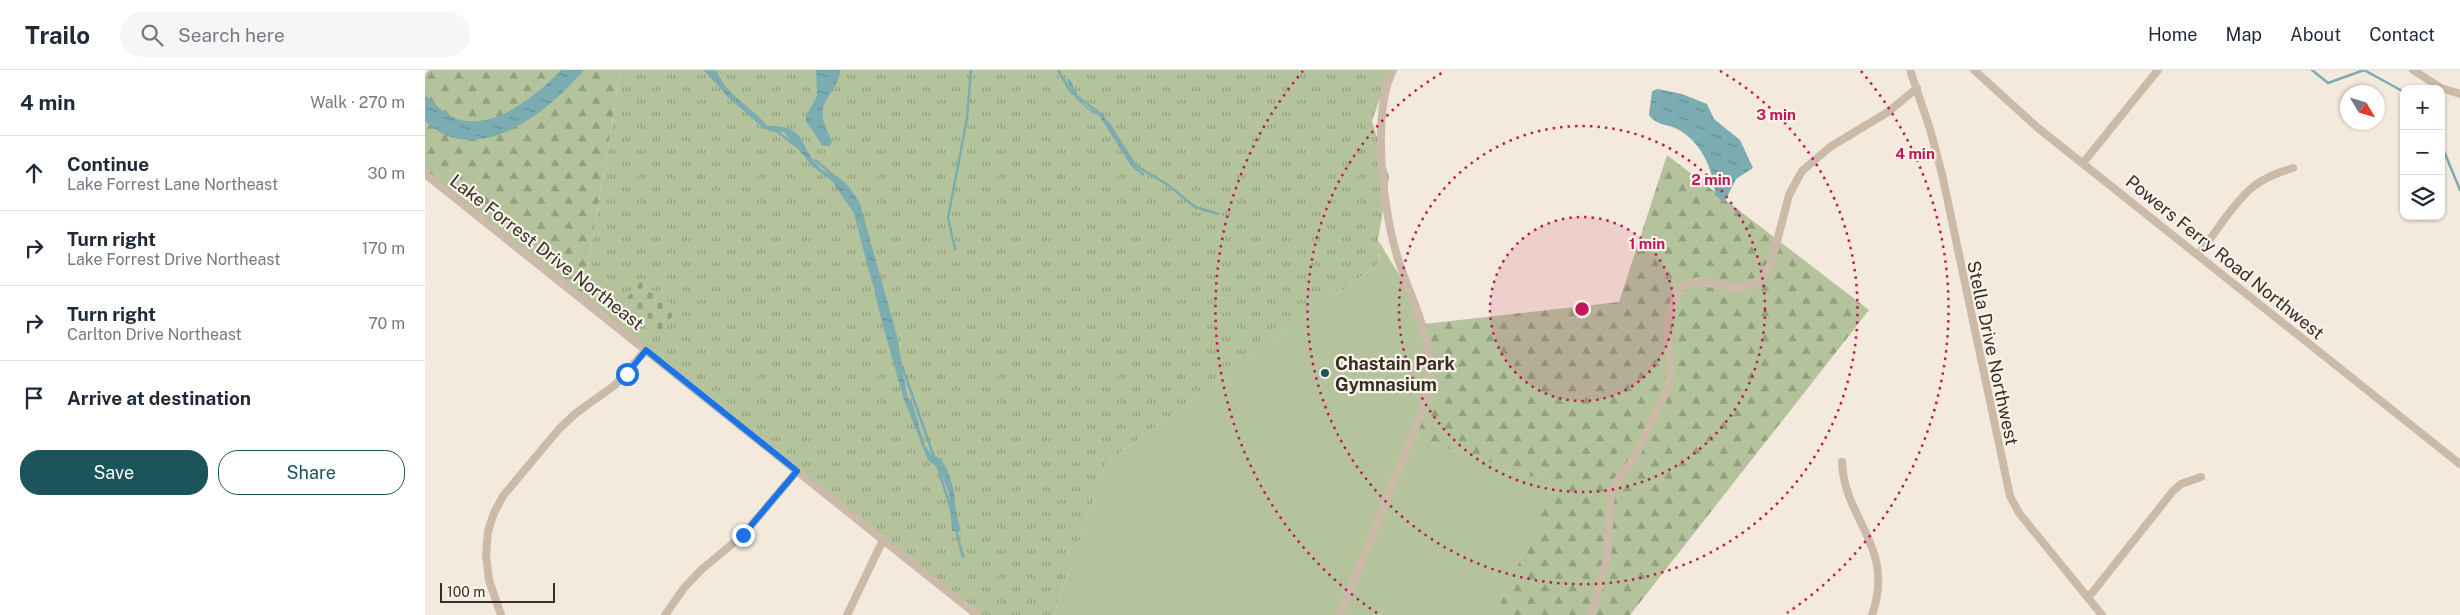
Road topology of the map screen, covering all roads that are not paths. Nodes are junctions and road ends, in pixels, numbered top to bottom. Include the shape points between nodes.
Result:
1 (1393, 70) edge
2 (1910, 70) edge
3 (1974, 70) edge
4 (2159, 70) edge
5 (2413, 70) edge
6 (1917, 88) junction
7 (2460, 94) edge
8 (2083, 163) junction
9 (2293, 168) dead end
10 (425, 174) edge
11 (2198, 255) junction
12 (646, 350) junction
13 (1842, 462) dead end
14 (2460, 464) edge
15 (797, 471) junction
16 (2201, 477) dead end
17 (883, 540) junction
18 (2088, 598) junction
19 (501, 615) edge
20 (665, 615) edge
21 (847, 615) edge
22 (977, 615) edge
23 (1340, 615) edge
24 (1591, 615) edge
25 (1872, 615) edge
26 (2102, 615) edge

1 - 23 street via 1383,97 1381,119 1384,187 1395,248 1426,335 1430,370 1423,409
2 - 6 street, Stella Drive Northwest
3 - 8 street, Powers Ferry Road Northwest
4 - 8 street
5 - 7 street via 2441,88
6 - 18 street, Stella Drive Northwest via 1942,174 2009,496 2019,513
6 - 24 street via 1888,112 1830,147 1802,171 1789,195 1771,264 1761,278 1737,288 1697,280 1678,291 1666,326 1671,368 1669,386 1634,458 1611,492 1607,559
8 - 11 street, Powers Ferry Road Northwest
9 - 11 street via 2273,174 2254,186
10 - 12 street, Lake Forrest Drive Northeast
11 - 14 street, Powers Ferry Road Northwest
12 - 15 street, Lake Forrest Drive Northeast
12 - 19 street via 615,385 559,429 503,496 488,531 486,562
13 - 25 street via 1845,489 1870,539 1878,570 1878,592
15 - 17 street, Lake Forrest Drive Northeast
15 - 20 street via 743,535 684,588
16 - 18 street via 2181,484 2173,491
17 - 21 street
17 - 22 street, Lake Forrest Drive Northeast
18 - 26 street, Stella Drive Northwest

